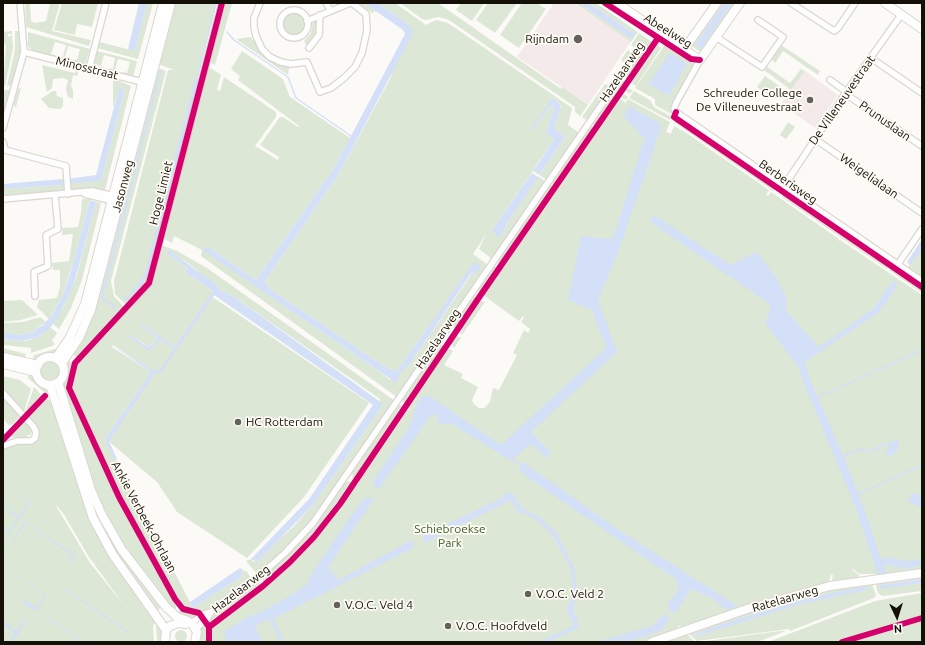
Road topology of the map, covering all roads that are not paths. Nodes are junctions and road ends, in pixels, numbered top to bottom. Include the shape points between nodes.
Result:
1 (20, 3) edge
2 (106, 3) edge
3 (163, 3) edge
4 (171, 3) edge
5 (222, 3) edge
6 (260, 3) edge
7 (326, 3) edge
8 (351, 3) edge
9 (617, 3) edge
10 (740, 3) edge
11 (791, 3) edge
12 (855, 3) edge
13 (884, 3) edge
14 (714, 4) edge
15 (331, 11) junction
16 (320, 15) junction
17 (901, 15) junction
18 (758, 20) dead end
19 (307, 21) junction
20 (922, 29) edge
21 (716, 37) junction
22 (309, 48) dead end
23 (685, 48) junction
24 (24, 52) junction
25 (638, 52) dead end
26 (871, 58) junction
27 (700, 60) junction
28 (89, 69) junction
29 (830, 80) dead end
30 (146, 84) junction
31 (847, 93) junction
32 (922, 93) edge
33 (3, 128) edge
34 (815, 139) junction
35 (3, 142) edge
36 (922, 146) edge
37 (784, 186) junction
38 (68, 194) junction
39 (55, 195) junction
40 (3, 199) edge
41 (115, 199) junction
42 (922, 213) edge
43 (922, 229) edge
44 (898, 264) junction
45 (922, 281) edge
46 (34, 296) dead end
47 (132, 302) dead end
48 (3, 356) edge
49 (59, 361) junction
50 (3, 364) edge
51 (37, 368) junction
52 (54, 384) junction
53 (3, 393) edge
54 (3, 446) edge
55 (922, 573) edge
56 (177, 620) junction
57 (192, 625) junction
58 (167, 629) junction
59 (165, 642) edge
60 (169, 642) edge
61 (194, 642) edge
62 (652, 642) edge

1 - 24 street
2 - 28 street
3 - 30 street, Jasonweg
4 - 30 street, Jasonweg
5 - 47 street, Hoge Limiet via 149,283
6 - 8 street via 254,18 254,27 262,49 270,57 281,62 307,62 320,92 331,88 344,78 355,67 362,53 367,30 366,14
7 - 15 street
8 - 15 street
9 - 23 street, Abeelweg
10 - 21 street
11 - 12 street via 834,31
13 - 17 street
14 - 23 street
15 - 16 street
16 - 19 street
16 - 22 street via 319,35
17 - 20 street
17 - 26 street, De Villeneuvestraat
18 - 21 street via 783,37 762,68
19 - 19 street via 301,13 292,10 281,18 280,29 286,36 299,38 307,29
21 - 27 street
23 - 27 street, Abeelweg
24 - 28 street, Minosstraat
24 - 33 street
25 - 57 street, Hazelaarweg via 317,518 280,558 257,578 211,612 207,619
26 - 31 street, De Villeneuvestraat
26 - 32 street
27 - 37 street, Berberisweg via 676,103 676,112
28 - 30 street, Minosstraat
29 - 31 street, Prunuslaan
30 - 41 street, Jasonweg
31 - 34 street, De Villeneuvestraat
31 - 36 street, Prunuslaan
34 - 37 street, De Villeneuvestraat
34 - 42 street, Weigelialaan
35 - 38 street via 6,150 66,166
37 - 44 street, Berberisweg
38 - 39 street
38 - 41 street via 92,191
39 - 40 street
39 - 46 street via 58,229 46,234 48,266 34,272
41 - 49 street, Jasonweg via 91,310 79,338
43 - 44 street
44 - 45 street, Berberisweg
48 - 51 street
49 - 51 street via 46,358
49 - 52 street via 64,374
50 - 51 street
51 - 52 street via 41,381
52 - 56 street via 102,515 122,550
52 - 58 street via 93,518 113,555
53 - 54 street via 36,432 31,442 17,441
55 - 62 street, Ratelaarweg via 830,586 794,595
56 - 57 street
56 - 58 street
57 - 61 street via 197,636
58 - 59 street
58 - 60 street via 170,630

